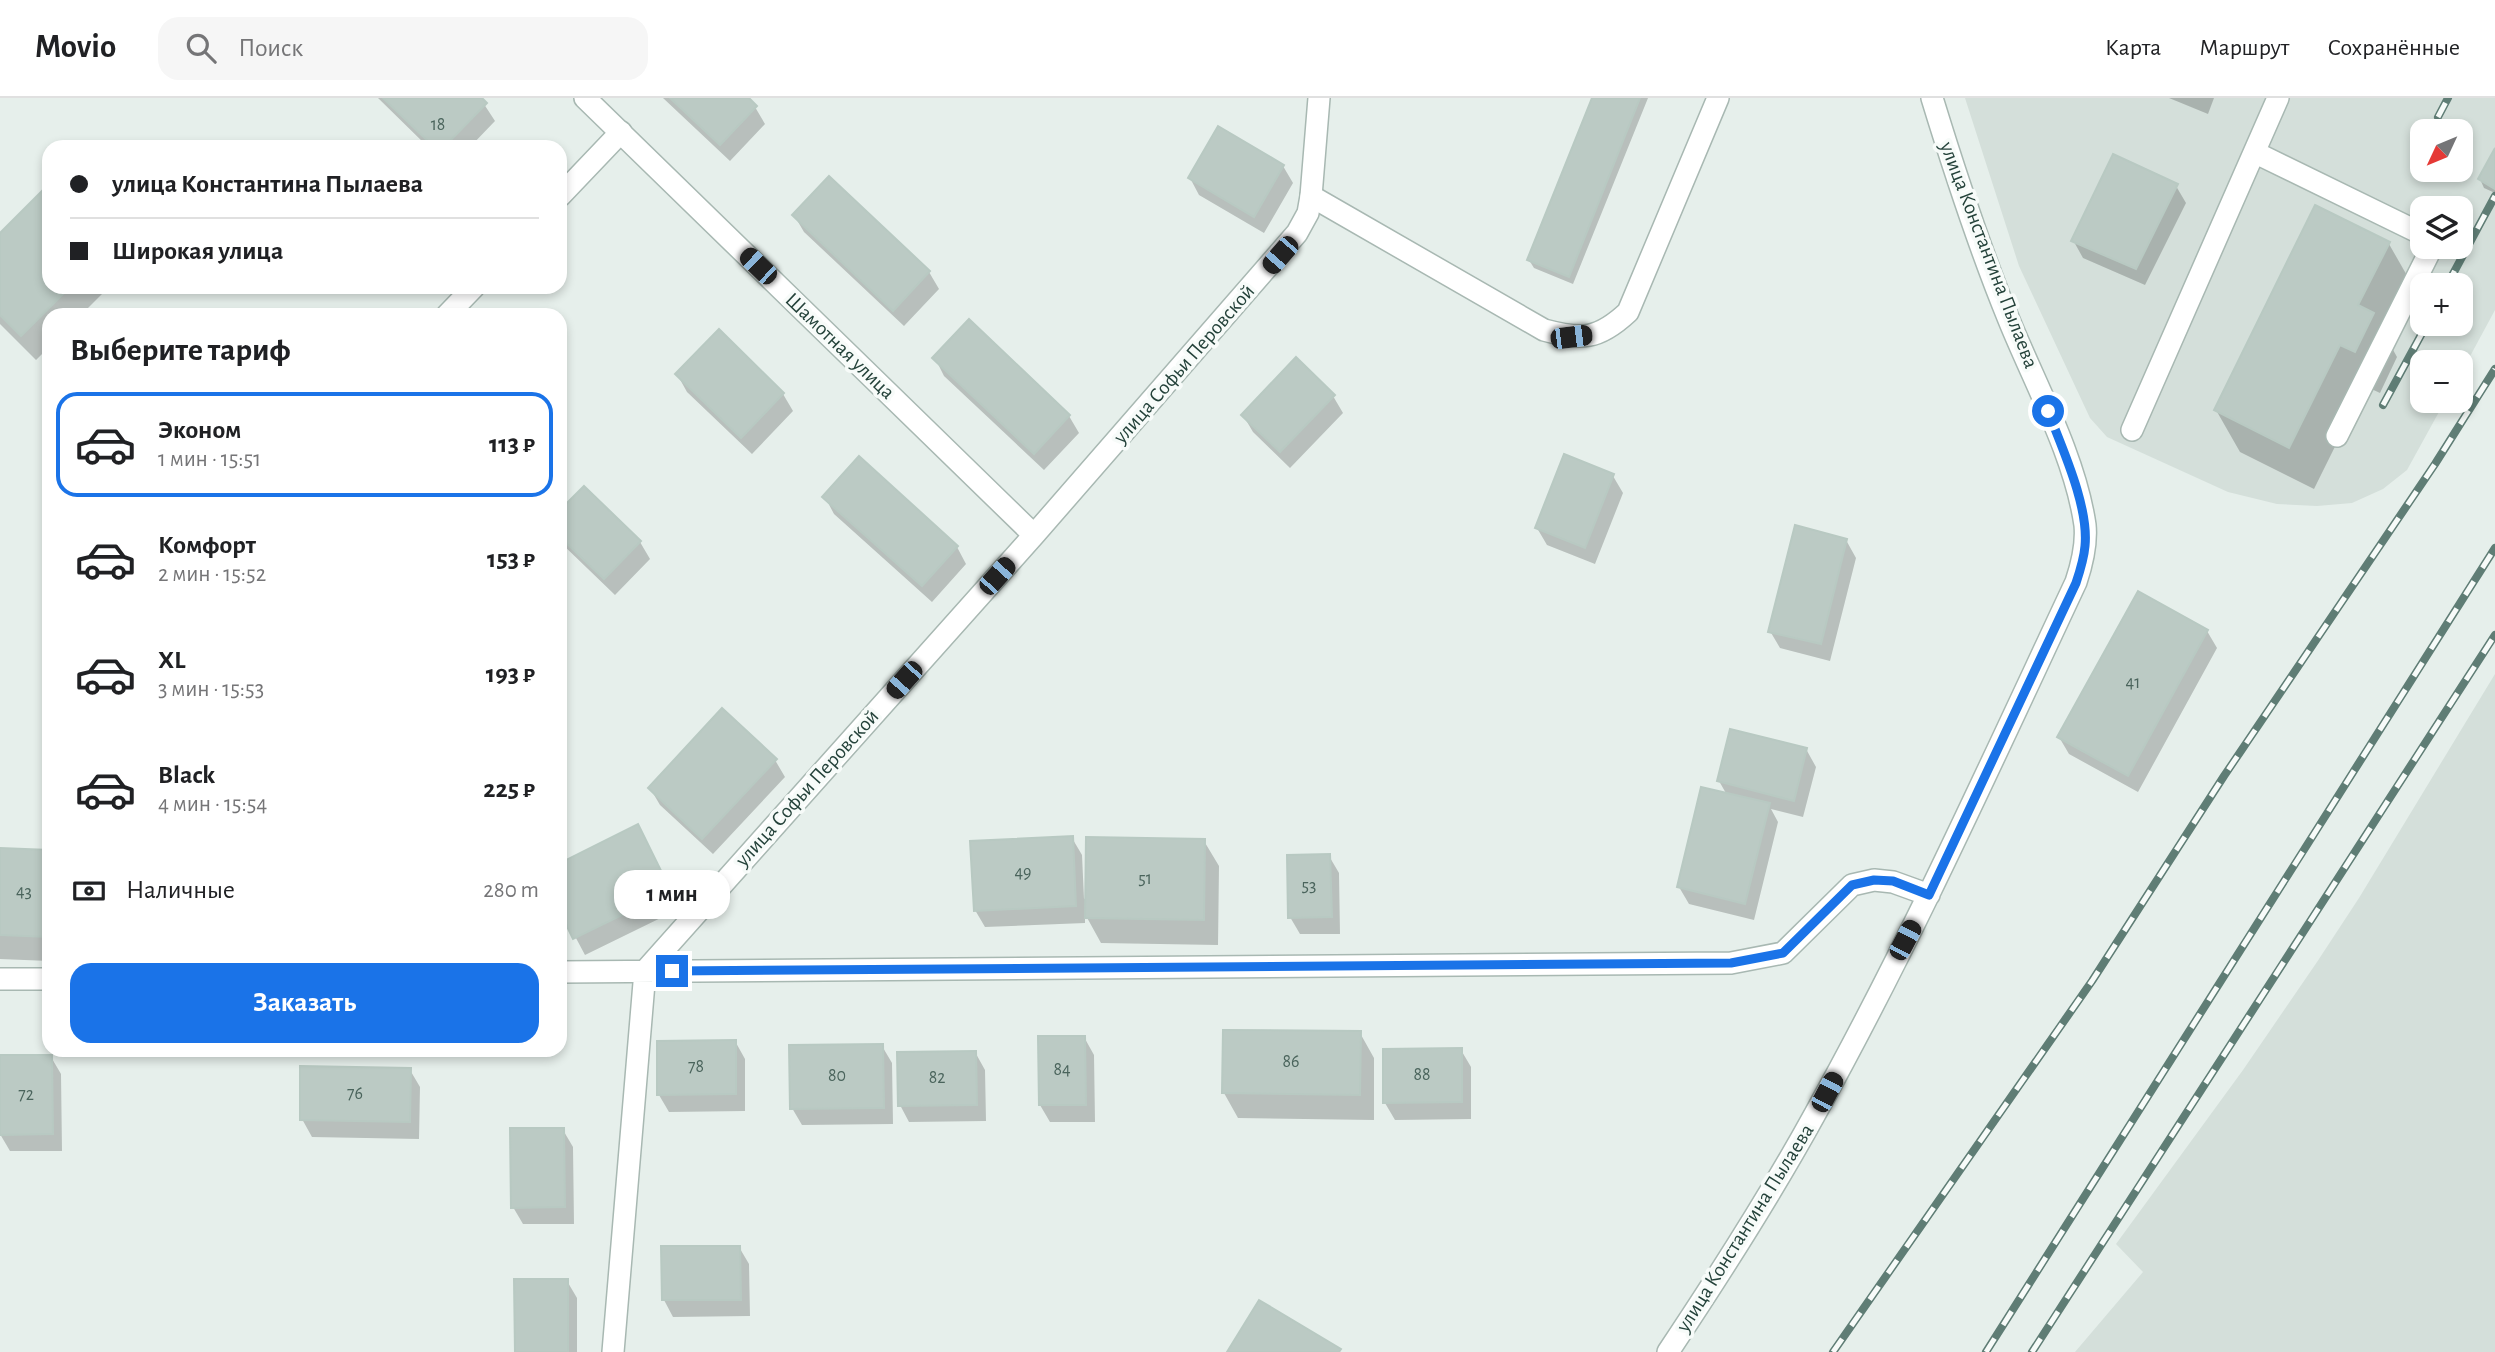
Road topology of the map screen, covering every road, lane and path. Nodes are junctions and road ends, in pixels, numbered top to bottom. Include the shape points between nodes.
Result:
1 (585, 98) edge
2 (1319, 98) edge
3 (1718, 98) edge
4 (1932, 98) edge
5 (2278, 98) edge
6 (621, 132) junction
7 (2256, 153) junction
8 (567, 189) edge
9 (1311, 196) junction
10 (2410, 228) edge
11 (2426, 259) edge
12 (467, 294) edge
13 (454, 308) edge
14 (2132, 430) dead end
15 (2337, 436) dead end
16 (1034, 535) junction
17 (1929, 895) junction
18 (645, 971) junction
19 (567, 972) edge
20 (0, 979) edge
21 (42, 979) edge
22 (613, 1352) edge
23 (1668, 1352) edge

1 - 6 street, Шамотная улица
2 - 9 street, улица Софьи Перовской
3 - 9 street via 1628,312 1611,327 1593,334 1571,337 1544,330
4 - 17 street, улица Константина Пылаева via 1979,242 2073,477 2086,545 2076,583
5 - 7 street
6 - 8 street
6 - 16 street, Шамотная улица
7 - 10 street
7 - 14 street
9 - 16 street, улица Софьи Перовской via 1308,213 1289,244
11 - 15 street
12 - 13 street
16 - 18 street, улица Софьи Перовской
17 - 18 street via 1893,881 1852,885 1783,953 1731,963
17 - 23 street, улица Константина Пылаева via 1816,1112
18 - 19 street
18 - 22 street
20 - 21 street

